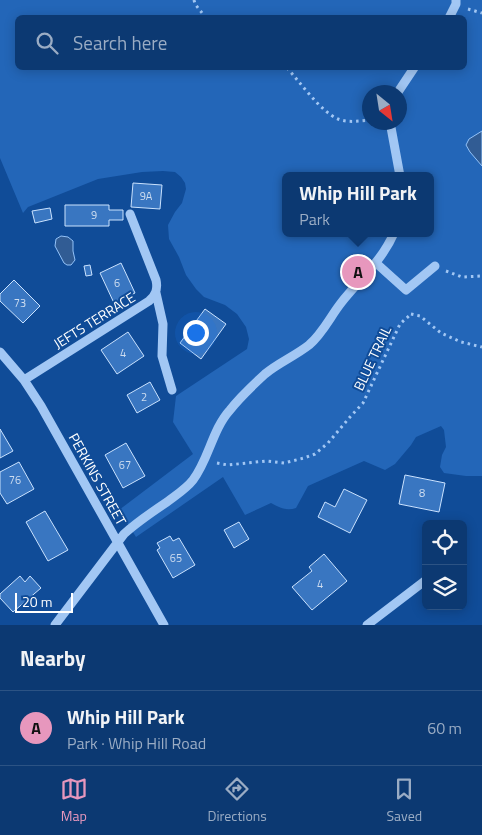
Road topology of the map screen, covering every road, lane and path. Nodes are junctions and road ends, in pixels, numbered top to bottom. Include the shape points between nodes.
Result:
1 (194, 0) edge
2 (456, 0) edge
3 (204, 15) edge
4 (450, 15) edge
5 (289, 70) edge
6 (413, 70) edge
7 (403, 85) edge
8 (362, 121) edge
9 (391, 130) edge
10 (399, 172) edge
11 (130, 214) dead end
12 (392, 237) edge
13 (376, 263) junction
14 (434, 266) joint
15 (482, 276) edge
16 (156, 293) junction
17 (482, 347) edge
18 (0, 352) edge
19 (24, 380) junction
20 (172, 390) dead end
21 (205, 458) junction
22 (117, 542) junction
23 (422, 583) edge
24 (55, 625) edge
25 (164, 625) edge
26 (367, 625) edge

1 - 3 path
2 - 4 street
5 - 8 path via 322,108 338,119
6 - 7 street
9 - 10 street
11 - 16 street, JEFTS TERRACE via 156,280
12 - 13 street
13 - 14 street via 406,290
13 - 21 street via 350,291 315,339 265,374 229,410
14 - 15 path via 462,277
16 - 19 street, JEFTS TERRACE via 149,301
16 - 20 street via 163,324 162,356
17 - 21 path, BLUE TRAIL via 440,333 420,316 411,314 400,324 363,403 316,454 284,463 266,461 228,465
18 - 19 street, PERKINS STREET
19 - 22 street, PERKINS STREET
21 - 22 street via 185,489 132,527
22 - 24 street
22 - 25 street, PERKINS STREET
23 - 26 street

